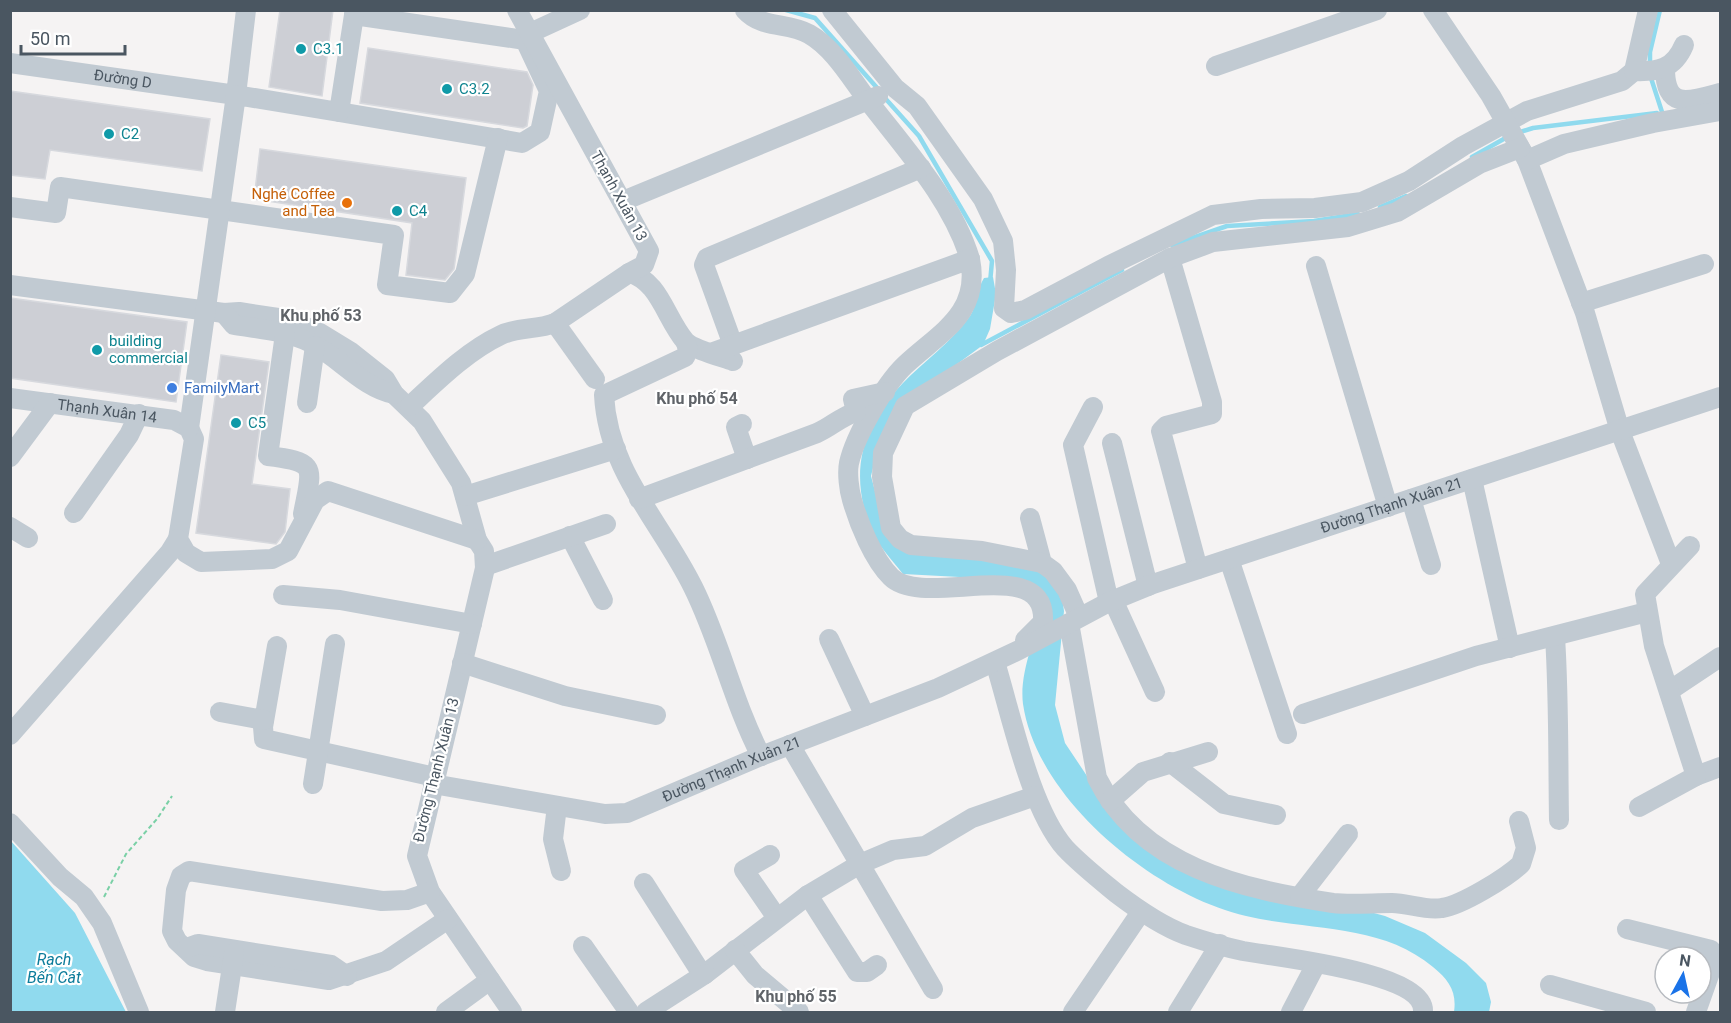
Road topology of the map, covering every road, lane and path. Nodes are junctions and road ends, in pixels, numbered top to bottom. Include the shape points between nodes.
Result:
1 (246, 10) edge
2 (517, 10) edge
3 (580, 10) edge
4 (745, 10) edge
5 (832, 10) edge
6 (1377, 10) edge
7 (1433, 10) edge
8 (1648, 10) edge
9 (354, 13) edge
10 (530, 33) junction
11 (1684, 45) dead end
12 (10, 63) edge
13 (1216, 66) dead end
14 (1649, 70) junction
15 (895, 88) junction
16 (1720, 93) edge
17 (236, 95) junction
18 (868, 100) junction
19 (1720, 111) edge
20 (339, 112) junction
21 (498, 138) junction
22 (1516, 140) junction
23 (921, 168) junction
24 (623, 201) junction
25 (10, 207) edge
26 (220, 209) junction
27 (1170, 258) junction
28 (970, 259) junction
29 (1704, 264) dead end
30 (1316, 266) dead end
31 (629, 273) junction
32 (10, 285) edge
33 (1581, 303) junction
34 (214, 312) junction
35 (555, 323) junction
36 (285, 334) junction
37 (686, 343) junction
38 (315, 346) junction
39 (733, 353) junction
40 (595, 379) dead end
41 (885, 392) junction
42 (10, 398) edge
43 (402, 400) junction
44 (50, 403) junction
45 (307, 403) dead end
46 (1719, 403) edge
47 (1093, 407) dead end
48 (139, 414) junction
49 (742, 424) dead end
50 (1620, 431) junction
51 (191, 433) junction
52 (1112, 443) dead end
53 (616, 449) junction
54 (10, 457) edge
55 (747, 459) junction
56 (1472, 479) junction
57 (465, 496) junction
58 (639, 499) junction
59 (1411, 499) junction
60 (1388, 507) junction
61 (74, 513) dead end
62 (1030, 518) dead end
63 (606, 524) dead end
64 (301, 526) junction
65 (10, 527) edge
66 (570, 536) junction
67 (28, 538) dead end
68 (178, 539) junction
69 (477, 540) junction
70 (1690, 546) dead end
71 (1229, 559) junction
72 (1042, 563) junction
73 (1671, 564) junction
74 (1431, 565) dead end
75 (485, 566) junction
76 (1198, 568) junction
77 (1148, 586) junction
78 (284, 595) dead end
79 (603, 600) dead end
80 (1111, 601) junction
81 (1647, 612) junction
82 (1071, 621) junction
83 (472, 624) junction
84 (1555, 637) junction
85 (829, 639) dead end
86 (335, 644) dead end
87 (277, 646) dead end
88 (1510, 648) junction
89 (1009, 655) junction
90 (1720, 657) edge
91 (462, 663) junction
92 (1669, 691) junction
93 (1155, 692) dead end
94 (220, 712) dead end
95 (1303, 714) dead end
96 (656, 715) dead end
97 (865, 716) junction
98 (264, 720) junction
99 (1287, 734) dead end
100 (10, 735) edge
101 (790, 745) junction
102 (319, 752) junction
103 (1208, 752) dead end
104 (761, 756) junction
105 (1170, 762) junction
106 (1720, 767) edge
107 (1696, 776) junction
108 (434, 780) junction
109 (313, 784) dead end
110 (172, 796) dead end
111 (1035, 796) junction
112 (1110, 801) junction
113 (557, 806) junction
114 (1639, 807) dead end
115 (1276, 815) dead end
116 (1559, 820) dead end
117 (1519, 821) dead end
118 (10, 823) edge
119 (1348, 834) dead end
120 (770, 855) dead end
121 (860, 864) junction
122 (561, 871) dead end
123 (644, 883) dead end
124 (430, 892) junction
125 (808, 895) junction
126 (1300, 896) junction
127 (1141, 912) junction
128 (95, 913) junction
129 (777, 918) junction
130 (448, 919) junction
131 (1627, 928) dead end
132 (1220, 944) junction
133 (583, 946) dead end
134 (735, 950) junction
135 (233, 958) junction
136 (1719, 960) edge
137 (1317, 964) junction
138 (877, 965) dead end
139 (705, 974) junction
140 (490, 980) junction
141 (1550, 985) dead end
142 (933, 989) dead end
143 (139, 1012) edge
144 (225, 1012) edge
145 (446, 1012) edge
146 (512, 1012) edge
147 (629, 1012) edge
148 (646, 1012) edge
149 (799, 1012) edge
150 (1073, 1012) edge
151 (1178, 1012) edge
152 (1291, 1012) edge
153 (1423, 1012) edge
154 (1646, 1012) edge
155 (1696, 1012) edge

1 - 17 street
2 - 10 street, Thạnh Xuân 13
3 - 10 street
4 - 18 street via 755,20 809,34
5 - 15 street
6 - 13 street
7 - 22 street
8 - 14 street
9 - 20 street
9 - 21 street, Đường D via 525,40 549,91 540,132 522,142
10 - 24 street, Thạnh Xuân 13
11 - 14 street via 1679,58
12 - 17 street, Đường D
14 - 16 street via 1665,84 1670,96 1681,101
14 - 22 street via 1527,111
15 - 18 street
15 - 22 street via 916,106 954,155 992,217 1003,241 1004,308 1011,313 1025,310 1213,215 1362,202
17 - 20 street, Đường D
17 - 26 street
18 - 23 street
18 - 24 street
19 - 22 street via 1564,144
20 - 21 street, Đường D
21 - 26 street via 465,274 450,293 387,285 394,235
22 - 27 street via 1397,212 1348,227 1213,242
22 - 33 street
23 - 28 street via 964,239
23 - 39 street via 707,258 704,265
24 - 31 street, Thạnh Xuân 13 via 649,251 644,266
25 - 26 street via 56,213 60,187
26 - 34 street
27 - 72 street via 906,406 883,453 882,477 891,528 900,539 911,545 982,551
27 - 76 street via 1212,402 1212,414 1166,426 1161,431
28 - 39 street
28 - 41 street via 971,288 960,314 934,343 905,365
29 - 33 street
30 - 60 street
31 - 35 street, Thạnh Xuân 13
31 - 37 street via 640,276 654,291
32 - 34 street
33 - 50 street
34 - 36 street via 234,326
34 - 43 street via 278,318 315,330 385,379
34 - 51 street
35 - 40 street
35 - 43 street, Thạnh Xuân 13 via 501,335
36 - 38 street
36 - 64 street via 268,456 297,459 306,464 310,473
37 - 39 street via 711,352
37 - 53 street via 686,357 604,395
38 - 43 street via 378,391
38 - 45 street
41 - 55 street via 853,399 856,412 838,418 826,429
41 - 89 street via 849,464 852,498 863,528 891,577 903,583 967,588 1014,586 1031,591 1042,604 1043,622
42 - 44 street, Thạnh Xuân 14
43 - 57 street via 422,421
44 - 48 street, Thạnh Xuân 14
44 - 54 street
46 - 50 street, Đường Thạnh Xuân 21
47 - 80 street via 1073,446
48 - 51 street, Thạnh Xuân 14 via 174,420
48 - 61 street via 129,435
49 - 55 street via 736,427
50 - 56 street, Đường Thạnh Xuân 21
50 - 73 street
51 - 68 street
52 - 77 street
53 - 57 street
53 - 58 street
55 - 58 street
56 - 59 street, Đường Thạnh Xuân 21
56 - 88 street
57 - 69 street
58 - 104 street via 694,588
59 - 60 street, Đường Thạnh Xuân 21
59 - 74 street
60 - 71 street, Đường Thạnh Xuân 21
62 - 72 street
63 - 66 street
64 - 68 street via 288,551 272,559 201,562 186,553
64 - 69 street via 321,494 335,492 438,530
65 - 67 street
66 - 75 street
66 - 79 street
68 - 100 street
69 - 75 street, Đường Thạnh Xuân 13 via 484,551
70 - 73 street
71 - 76 street, Đường Thạnh Xuân 21
71 - 99 street
72 - 82 street via 1066,590
73 - 81 street via 1645,594
75 - 83 street, Đường Thạnh Xuân 13
76 - 77 street, Đường Thạnh Xuân 21
77 - 80 street, Đường Thạnh Xuân 21
78 - 83 street via 352,602
80 - 82 street, Đường Thạnh Xuân 21
80 - 93 street
81 - 84 street
81 - 92 street
82 - 89 street, Đường Thạnh Xuân 21
82 - 112 street via 1097,778
83 - 91 street, Đường Thạnh Xuân 13
84 - 88 street
84 - 116 street
85 - 97 street
86 - 102 street
87 - 98 street
88 - 95 street
89 - 97 street, Đường Thạnh Xuân 21
89 - 111 street
90 - 92 street
91 - 96 street via 565,696
91 - 108 street, Đường Thạnh Xuân 13
92 - 107 street
94 - 98 street
97 - 101 street, Đường Thạnh Xuân 21
98 - 102 street, Đường Thạnh Xuân 21 via 264,739
101 - 104 street, Đường Thạnh Xuân 21
101 - 121 street
102 - 108 street, Đường Thạnh Xuân 21
102 - 109 street
103 - 105 street
104 - 113 street, Đường Thạnh Xuân 21 via 627,813 605,814
105 - 112 street via 1136,776
105 - 115 street via 1224,804
106 - 107 street
107 - 114 street
108 - 113 street, Đường Thạnh Xuân 21
108 - 124 street, Đường Thạnh Xuân 13 via 417,856
110 - 128 path via 126,854
111 - 121 street via 972,818 925,846 893,850
111 - 127 street via 1065,847
112 - 126 street via 1170,857 1231,882
113 - 122 street via 553,839
117 - 126 street via 1526,849 1521,864 1481,892 1442,908 1334,903
118 - 128 street
119 - 126 street
120 - 129 street via 744,870
121 - 125 street
121 - 142 street
123 - 139 street
124 - 130 street, Đường Thạnh Xuân 13
124 - 135 street via 407,900 382,901 189,871 181,876 176,890 172,931 177,941 194,957
125 - 129 street
125 - 138 street via 856,972 861,974
127 - 132 street via 1184,934
127 - 150 street
128 - 143 street
129 - 134 street
130 - 135 street via 386,961 329,980
130 - 140 street, Đường Thạnh Xuân 13
131 - 136 street via 1711,950
132 - 137 street
132 - 151 street
133 - 147 street
134 - 139 street
134 - 149 street via 755,975
135 - 144 street
136 - 155 street via 1712,967
137 - 152 street
137 - 153 street via 1365,972 1399,986 1417,995 1424,1005
139 - 148 street
140 - 145 street
140 - 146 street, Đường Thạnh Xuân 13
141 - 154 street

